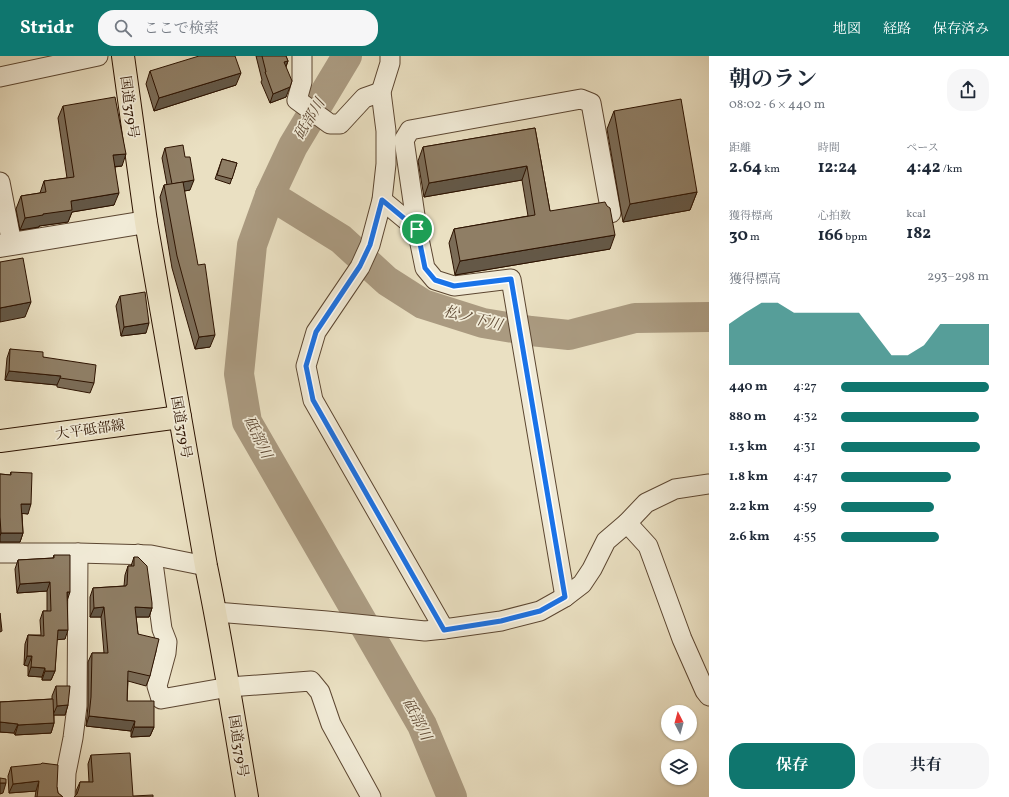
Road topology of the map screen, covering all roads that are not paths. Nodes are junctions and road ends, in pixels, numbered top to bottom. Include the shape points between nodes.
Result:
1 (98, 56) edge
2 (123, 56) edge
3 (302, 56) edge
4 (390, 56) edge
5 (0, 77) edge
6 (381, 92) junction
7 (0, 182) edge
8 (382, 200) junction
9 (3, 211) edge
10 (611, 213) edge
11 (146, 222) junction
12 (417, 229) junction
13 (6, 245) edge
14 (180, 416) junction
15 (0, 440) edge
16 (709, 484) edge
17 (628, 523) junction
18 (0, 553) edge
19 (78, 553) junction
20 (138, 554) junction
21 (206, 566) junction
22 (565, 597) junction
23 (216, 612) junction
24 (444, 630) junction
25 (229, 687) junction
26 (709, 696) edge
27 (65, 797) edge
28 (247, 797) edge
29 (371, 797) edge

1 - 5 street
2 - 11 main road, 国道379号
3 - 6 street via 302,82 297,100 330,124 340,124 364,98
4 - 6 street
6 - 8 street via 386,131
7 - 9 street
8 - 12 street
8 - 24 street via 370,245 360,266 316,332 306,366 313,400
9 - 13 street
10 - 12 street via 591,103 581,99 410,130 404,140
11 - 13 street
11 - 14 main road, 国道379号
12 - 22 street via 425,268 435,280 454,286 511,279
14 - 15 main road, 大平砥部線
14 - 21 main road, 国道379号
16 - 17 street via 675,489 646,503
17 - 22 street via 606,541 582,584
17 - 26 street via 648,546 682,639
18 - 19 street
19 - 20 street
19 - 27 street via 77,706 66,773
20 - 21 street
20 - 25 street via 154,570 162,629 167,642 157,686 161,699
21 - 23 main road, 国道379号
22 - 24 street via 540,611 501,621
23 - 24 street via 425,631
23 - 25 main road, 国道379号
25 - 28 main road, 国道379号
25 - 29 street via 311,681 320,692 331,724

